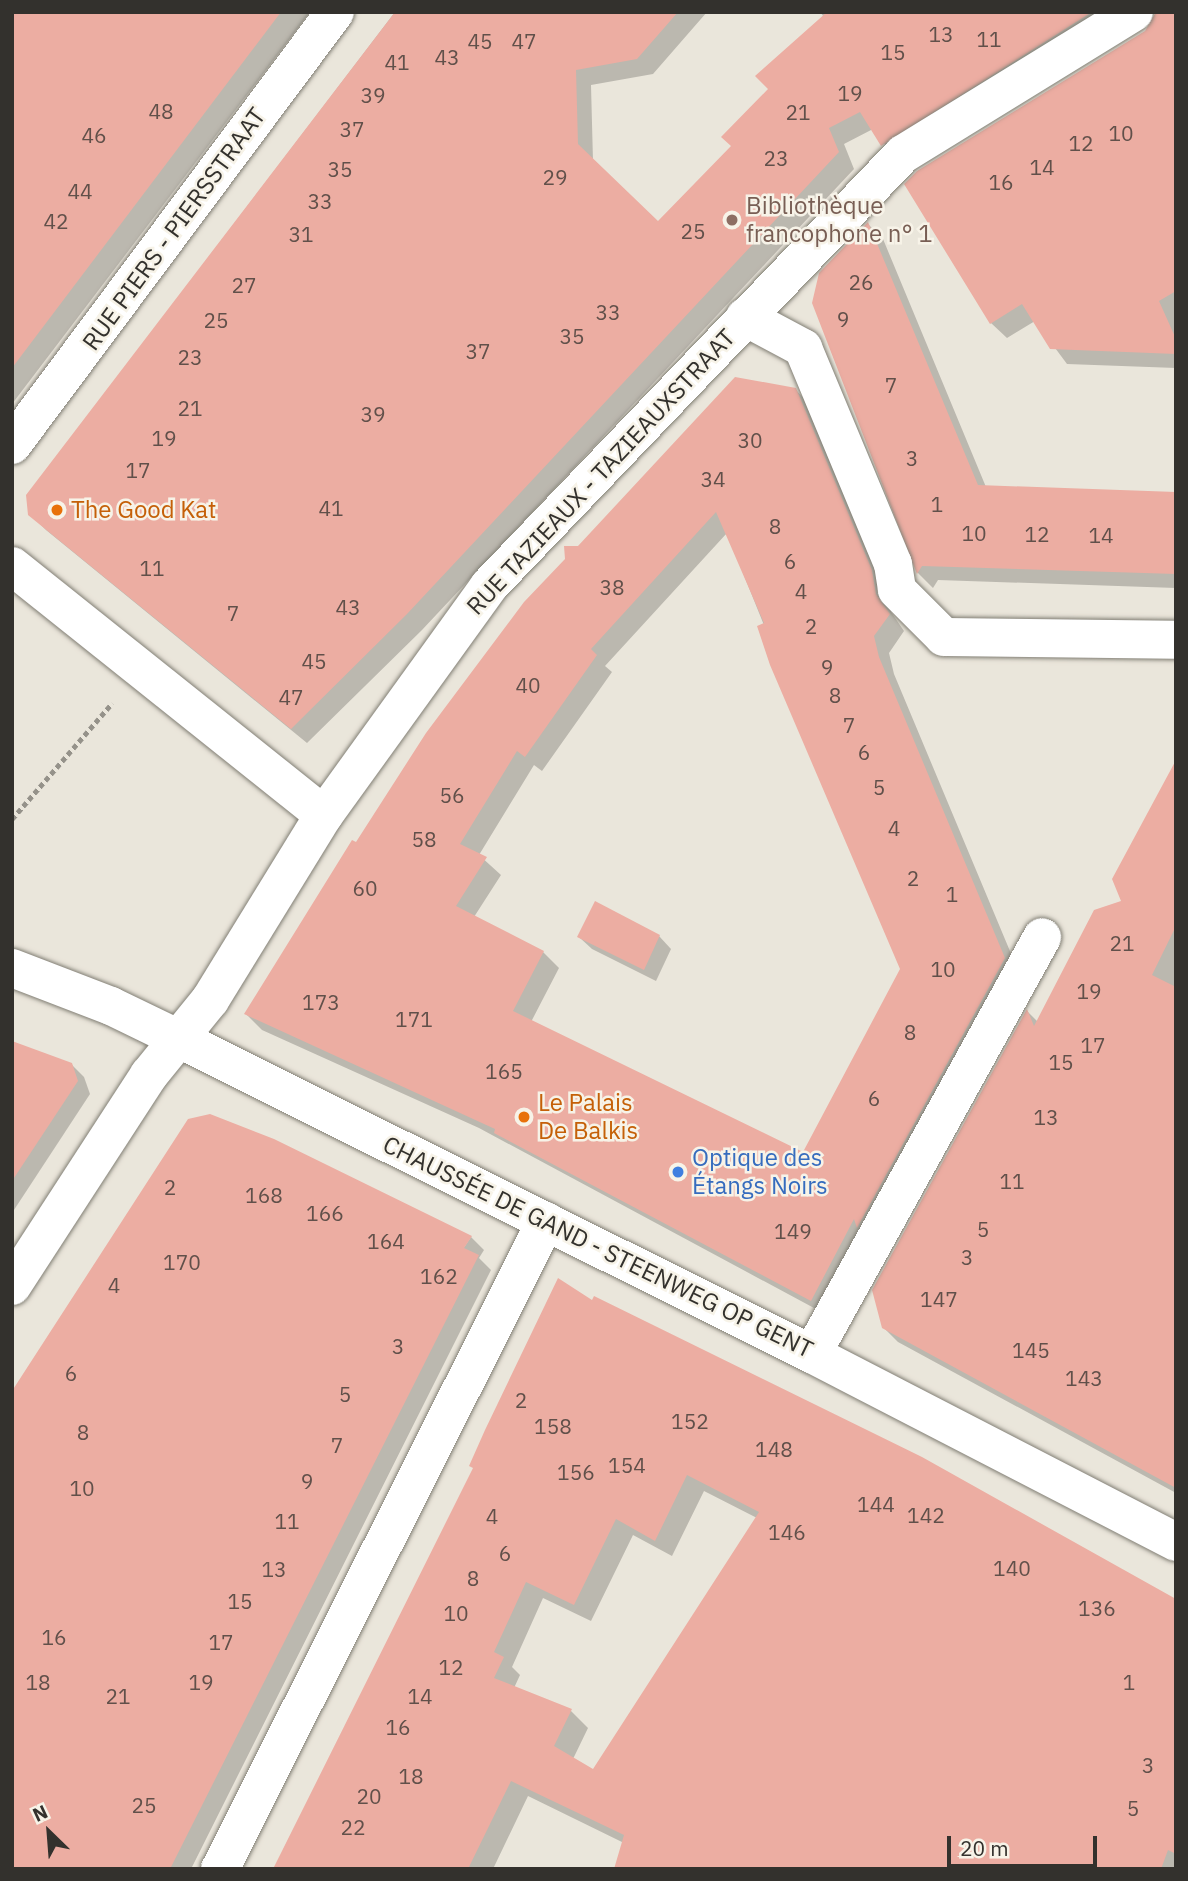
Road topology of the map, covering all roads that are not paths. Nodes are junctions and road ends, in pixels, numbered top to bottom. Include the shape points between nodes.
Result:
1 (335, 12) edge
2 (1134, 12) edge
3 (745, 317) junction
4 (12, 445) edge
5 (12, 566) edge
6 (1176, 640) edge
7 (324, 816) junction
8 (1042, 937) dead end
9 (12, 968) edge
10 (178, 1039) junction
11 (546, 1222) junction
12 (12, 1286) edge
13 (812, 1354) junction
14 (1176, 1542) edge
15 (220, 1869) edge

1 - 4 street, RUE PIERS - PIERSSTRAAT
2 - 3 street, RUE TAZIEAUX - TAZIEAUXSTRAAT via 903,154
3 - 6 street via 803,348 893,564 897,590 944,637
3 - 7 street, RUE TAZIEAUX - TAZIEAUXSTRAAT via 489,586
5 - 7 street via 39,598 238,757
7 - 10 street, RUE TAZIEAUX - TAZIEAUXSTRAAT via 210,1000
8 - 13 street
9 - 10 street, CHAUSSÉE DE GAND - STEENWEG OP GENT via 111,1006
10 - 11 street, CHAUSSÉE DE GAND - STEENWEG OP GENT
10 - 12 street, RUE TAZIEAUX - TAZIEAUXSTRAAT via 149,1075
11 - 13 street, CHAUSSÉE DE GAND - STEENWEG OP GENT
11 - 15 street
13 - 14 street, CHAUSSÉE DE GAND - STEENWEG OP GENT

